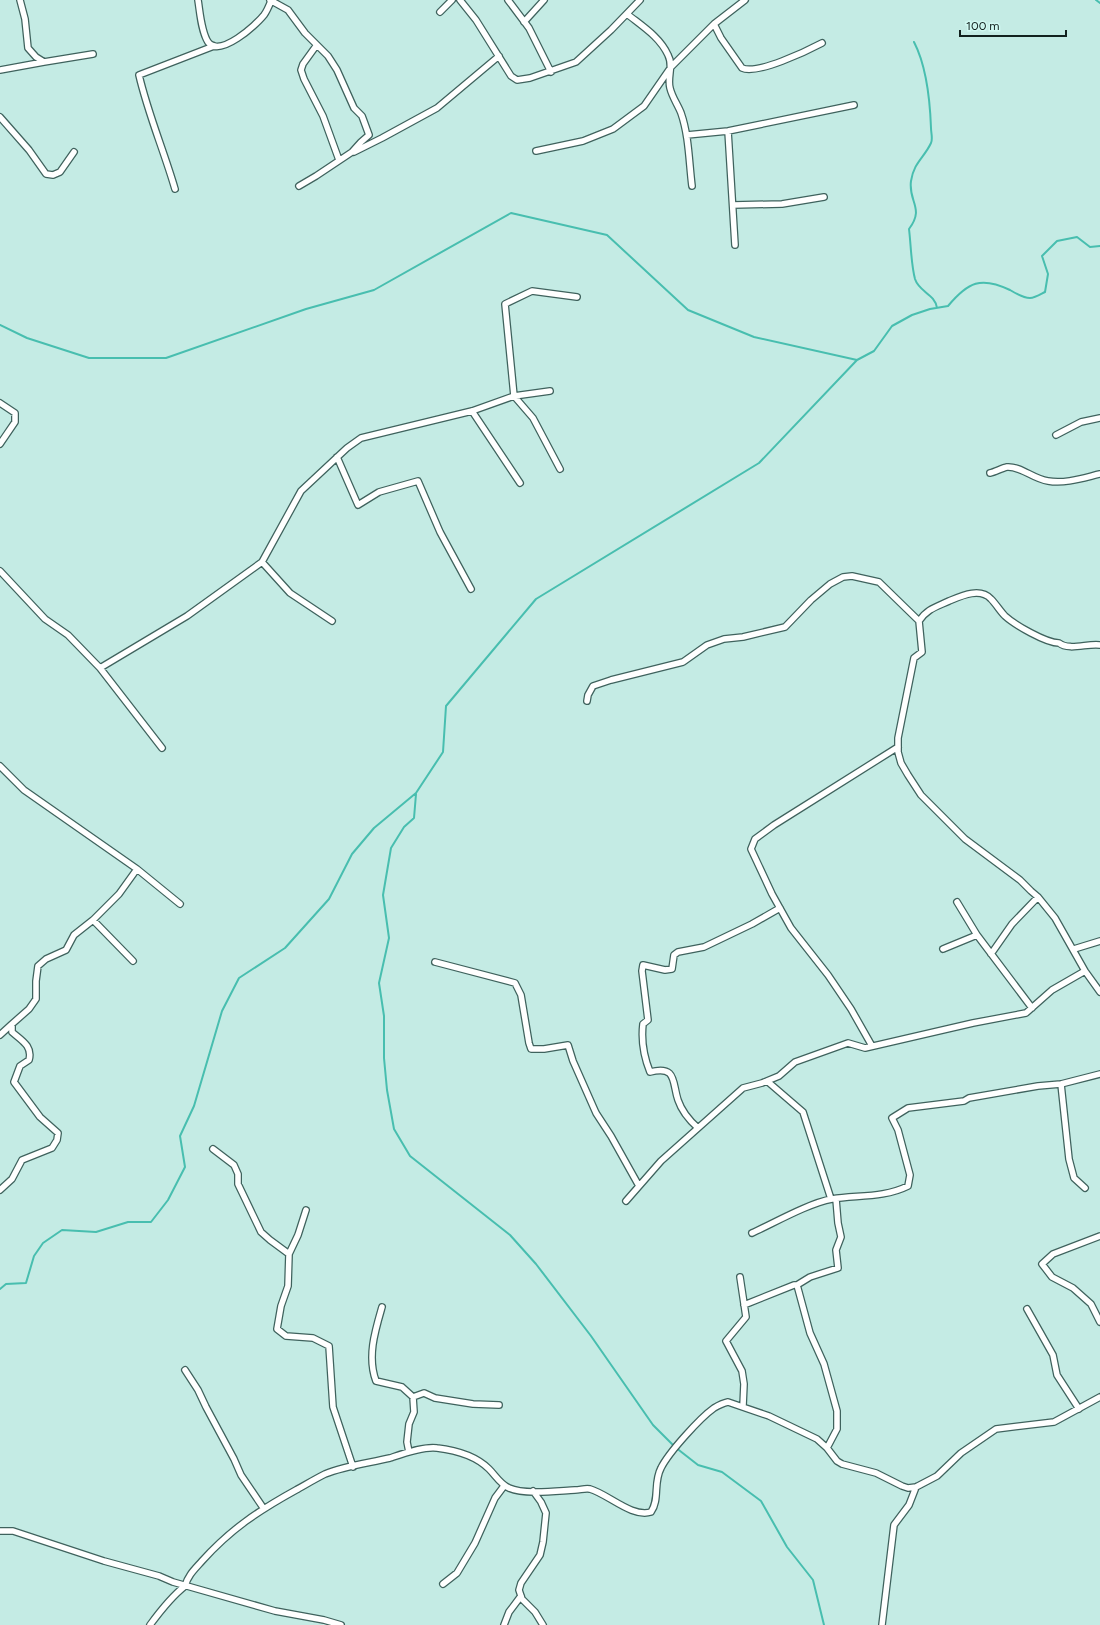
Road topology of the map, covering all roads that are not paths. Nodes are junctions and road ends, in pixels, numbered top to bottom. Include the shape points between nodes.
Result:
1 (20, 0) edge
2 (198, 0) edge
3 (452, 0) edge
4 (460, 0) edge
5 (508, 0) edge
6 (544, 0) edge
7 (640, 0) edge
8 (745, 0) edge
9 (271, 1) edge
10 (440, 12) dead end
11 (627, 14) junction
12 (524, 22) junction
13 (714, 24) junction
14 (822, 42) dead end
15 (214, 46) junction
16 (316, 46) junction
17 (93, 54) dead end
18 (499, 56) junction
19 (44, 62) junction
20 (671, 67) junction
21 (0, 70) edge
22 (551, 72) junction
23 (854, 105) dead end
24 (0, 117) edge
25 (728, 131) junction
26 (686, 135) junction
27 (536, 151) dead end
28 (74, 152) dead end
29 (352, 152) junction
30 (338, 160) junction
31 (299, 186) dead end
32 (692, 186) dead end
33 (175, 189) dead end
34 (824, 197) dead end
35 (733, 206) junction
36 (736, 245) dead end
37 (577, 297) dead end
38 (550, 391) dead end
39 (514, 396) junction
40 (0, 403) edge
41 (472, 411) junction
42 (1100, 418) edge
43 (1056, 435) dead end
44 (0, 444) edge
45 (337, 457) junction
46 (560, 469) dead end
47 (990, 474) dead end
48 (1100, 474) edge
49 (520, 483) dead end
50 (262, 562) junction
51 (0, 571) edge
52 (471, 589) dead end
53 (332, 621) dead end
54 (919, 621) junction
55 (1100, 645) edge
56 (100, 668) junction
57 (587, 701) dead end
58 (898, 747) junction
59 (162, 748) dead end
60 (0, 766) edge
61 (137, 869) junction
62 (1038, 897) junction
63 (957, 902) dead end
64 (180, 904) dead end
65 (780, 908) junction
66 (93, 920) junction
67 (977, 935) junction
68 (1100, 940) edge
69 (1074, 948) junction
70 (942, 949) dead end
71 (991, 954) junction
72 (133, 961) dead end
73 (435, 962) dead end
74 (1085, 971) junction
75 (1100, 992) edge
76 (1032, 1008) junction
77 (12, 1024) junction
78 (0, 1035) edge
79 (872, 1046) junction
80 (1100, 1074) edge
81 (767, 1081) junction
82 (1061, 1084) junction
83 (698, 1128) junction
84 (213, 1149) dead end
85 (639, 1186) junction
86 (1085, 1188) dead end
87 (0, 1190) edge
88 (833, 1199) junction
89 (626, 1201) dead end
90 (306, 1210) dead end
91 (752, 1233) dead end
92 (1100, 1236) edge
93 (289, 1254) junction
94 (740, 1277) dead end
95 (797, 1285) junction
96 (744, 1305) junction
97 (382, 1307) dead end
98 (1027, 1308) dead end
99 (1100, 1322) edge
100 (184, 1370) dead end
101 (413, 1397) junction
102 (1100, 1397) edge
103 (500, 1405) dead end
104 (743, 1406) junction
105 (1079, 1409) junction
106 (827, 1448) junction
107 (409, 1452) junction
108 (353, 1467) junction
109 (504, 1486) junction
110 (916, 1487) junction
111 (533, 1491) junction
112 (264, 1509) junction
113 (0, 1531) edge
114 (443, 1584) dead end
115 (185, 1586) junction
116 (521, 1596) junction
117 (150, 1625) edge
118 (341, 1625) edge
119 (504, 1625) edge
120 (543, 1625) edge
121 (882, 1625) edge

1 - 19 street via 28,48 36,58
2 - 15 street via 205,34
3 - 10 street
4 - 18 street
5 - 12 street
6 - 12 street
7 - 11 street
8 - 13 street
9 - 15 street via 264,14 250,29 236,40
9 - 16 street via 288,10
11 - 20 street via 658,39 669,56
11 - 22 street via 576,62
12 - 22 street
13 - 14 street via 721,38 746,70 776,63
13 - 20 street
15 - 33 street via 139,75 145,101 167,159
16 - 29 street via 328,56 337,70 354,108 362,116 369,135
16 - 30 street via 301,70 323,116
17 - 19 street
18 - 22 street via 511,76 517,80
18 - 29 street via 437,108
19 - 21 street
20 - 26 street via 670,90 681,113
20 - 27 street via 644,106 613,129 583,140
23 - 25 street
24 - 28 street via 46,174 60,172
25 - 26 street
25 - 35 street
26 - 32 street
29 - 30 street
30 - 31 street
34 - 35 street via 782,204
35 - 36 street
37 - 39 street via 532,291 505,304
38 - 39 street
39 - 41 street
39 - 46 street via 533,418
40 - 44 street via 15,413 15,422
41 - 45 street via 361,438
41 - 49 street
42 - 43 street via 1081,422
45 - 50 street via 301,491
45 - 52 street via 358,505 379,492 418,480 440,532
47 - 48 street via 1007,467 1021,469 1035,478 1072,481
50 - 53 street via 290,593
50 - 56 street via 187,616
51 - 56 street via 45,619 68,635
54 - 55 street via 925,612 965,594 978,593 990,598 1005,616 1039,638 1068,646
54 - 57 street via 879,582 852,576 843,577 811,600 785,627 724,639 707,645 683,662 593,686
54 - 58 street via 922,652 914,658
56 - 59 street
58 - 62 street via 901,763 921,795 965,839 1020,880
58 - 65 street via 755,839 752,849
60 - 61 street via 24,790
61 - 64 street
61 - 66 street via 119,894
62 - 69 street
62 - 71 street via 1012,924
63 - 67 street
65 - 79 street via 791,928 851,1009
65 - 83 street via 709,944 678,952 674,955 672,969 643,965 648,1020 643,1024 642,1036 646,1063 650,1072 664,1070 672,1078 686,1116
66 - 72 street
66 - 77 street via 74,935 66,950 46,959 38,966 36,999 29,1010
67 - 70 street
67 - 71 street
68 - 69 street
69 - 74 street
71 - 76 street
73 - 85 street via 515,983 521,995 528,1043 532,1048 544,1049 568,1046 596,1113
74 - 75 street
74 - 76 street via 1052,990
76 - 79 street via 1026,1013
77 - 78 street
77 - 87 street via 12,1032 26,1044 31,1054 29,1060 20,1066 14,1082 40,1116 58,1133 52,1148 22,1160 12,1179
79 - 81 street via 866,1048 848,1043 795,1062 779,1076
80 - 82 street
81 - 83 street via 743,1088
81 - 88 street via 803,1112
82 - 86 street via 1069,1159 1074,1178
82 - 88 street via 908,1108 892,1118 898,1130 910,1175 908,1186 886,1193
83 - 85 street via 661,1161
84 - 93 street via 234,1165 238,1174 238,1184 261,1232
85 - 89 street
88 - 91 street
88 - 95 street via 841,1237 836,1250 838,1268 810,1277
90 - 93 street
92 - 99 street via 1053,1254 1042,1264 1052,1277 1073,1288 1092,1304
93 - 108 street via 288,1286 277,1329 286,1336 313,1338 329,1346 333,1407
94 - 96 street
95 - 96 street
95 - 106 street via 810,1334 824,1364 838,1411 836,1429
96 - 104 street via 746,1317 726,1341 742,1371
97 - 101 street via 372,1349 376,1381 402,1387
98 - 105 street via 1053,1355 1057,1374
100 - 112 street via 198,1390 241,1475
101 - 103 street via 424,1393 435,1398
101 - 107 street via 414,1412 409,1424 407,1442
102 - 105 street
104 - 106 street via 792,1426 817,1439
104 - 111 street via 728,1402 714,1408 695,1425 661,1468 656,1484 656,1502 651,1512 635,1511 602,1493 588,1489
105 - 110 street via 1058,1421 992,1432 961,1453 937,1476
106 - 110 street via 842,1464 876,1473 905,1488
107 - 108 street
107 - 109 street via 435,1447 472,1458 488,1468
108 - 112 street via 326,1474
109 - 111 street
109 - 114 street via 495,1498 475,1543 457,1573
110 - 121 street via 909,1505 894,1525
111 - 116 street via 546,1513 545,1525 540,1555 521,1583
112 - 115 street via 220,1541 192,1572
113 - 115 street via 13,1531
115 - 117 street via 173,1595
115 - 118 street via 275,1611
116 - 119 street via 509,1612
116 - 120 street

